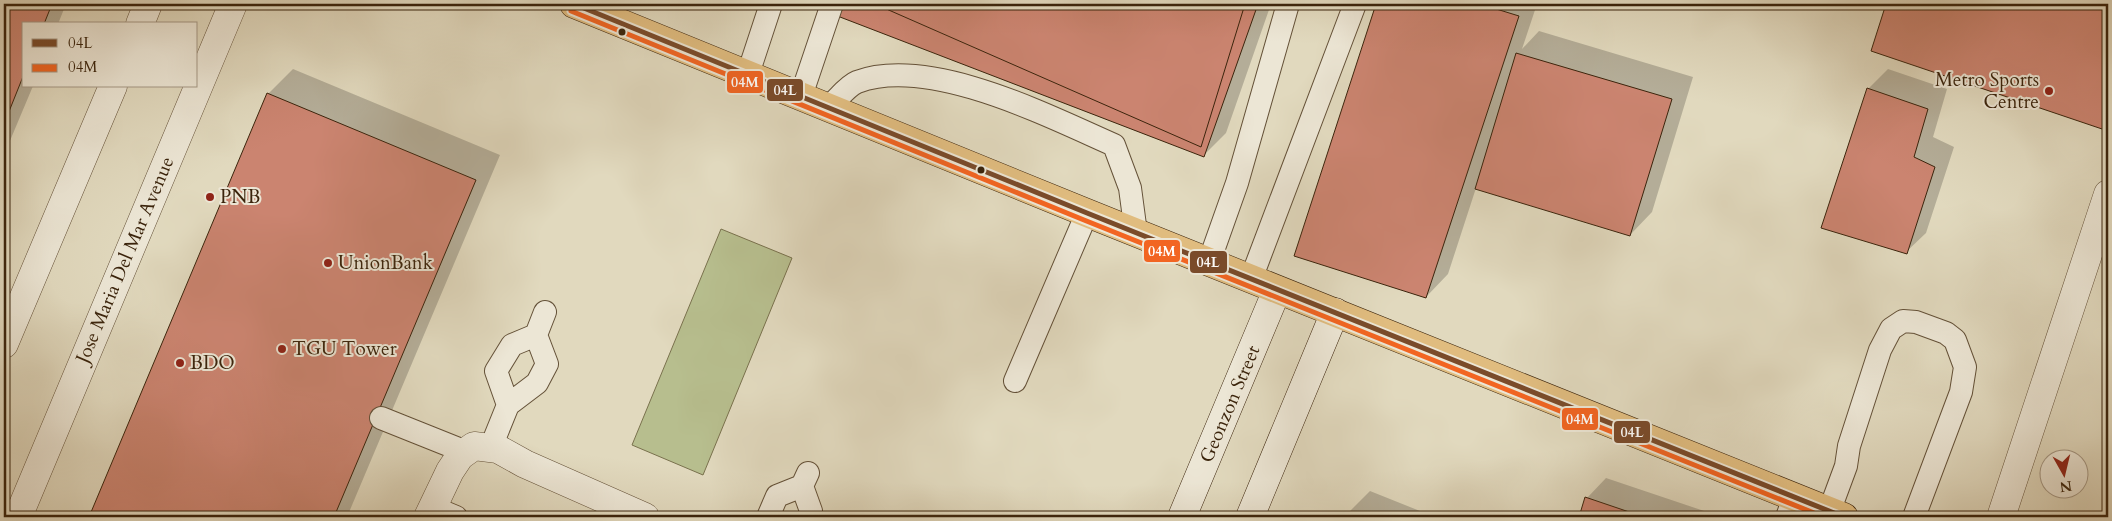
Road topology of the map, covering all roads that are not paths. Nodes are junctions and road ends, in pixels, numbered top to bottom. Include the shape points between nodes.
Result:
1 (148, 4) edge
2 (233, 4) edge
3 (574, 4) edge
4 (771, 4) edge
5 (832, 4) edge
6 (1288, 4) edge
7 (1356, 4) edge
8 (141, 22) edge
9 (748, 74) junction
10 (112, 88) edge
11 (198, 88) edge
12 (198, 88) edge
13 (801, 96) junction
14 (829, 107) junction
15 (2108, 194) edge
16 (1087, 213) junction
17 (1136, 233) junction
18 (1209, 262) junction
19 (1251, 279) junction
20 (1277, 290) junction
21 (545, 312) dead end
22 (1335, 312) junction
23 (536, 335) junction
24 (4, 344) edge
25 (1015, 381) dead end
26 (508, 405) junction
27 (381, 418) dead end
28 (478, 450) junction
29 (1790, 507) edge
30 (439, 514) edge
31 (1836, 514) edge
32 (18, 517) edge
33 (645, 517) edge
34 (768, 517) edge
35 (808, 517) edge
36 (1182, 517) edge
37 (1250, 517) edge
38 (1914, 517) edge
39 (2001, 517) edge

1 - 8 street
2 - 12 street, Jose Maria Del Mar Avenue
3 - 9 main road
4 - 9 lane
5 - 13 lane
6 - 18 lane via 1237,183
7 - 19 lane
9 - 13 main road
10 - 24 street
11 - 32 street, Jose Maria Del Mar Avenue
13 - 14 main road
14 - 16 main road
14 - 17 lane via 856,82 898,74 967,86 1022,104 1114,145 1130,188
15 - 39 street
16 - 17 main road
16 - 25 lane
17 - 18 main road
18 - 19 main road
19 - 20 main road
20 - 22 main road
20 - 36 street, Geonzon Street
21 - 23 lane
22 - 29 main road
22 - 37 street
23 - 26 lane via 546,364 537,384
23 - 26 lane via 512,345 496,372
26 - 28 lane
27 - 28 lane
28 - 30 street via 460,456 450,471
28 - 33 street via 498,449
29 - 31 main road
31 - 38 lane via 1848,446 1880,350 1892,329 1902,321 1916,322 1946,333 1955,340 1965,367 1961,392
34 - 35 lane via 777,496 805,480 811,511

